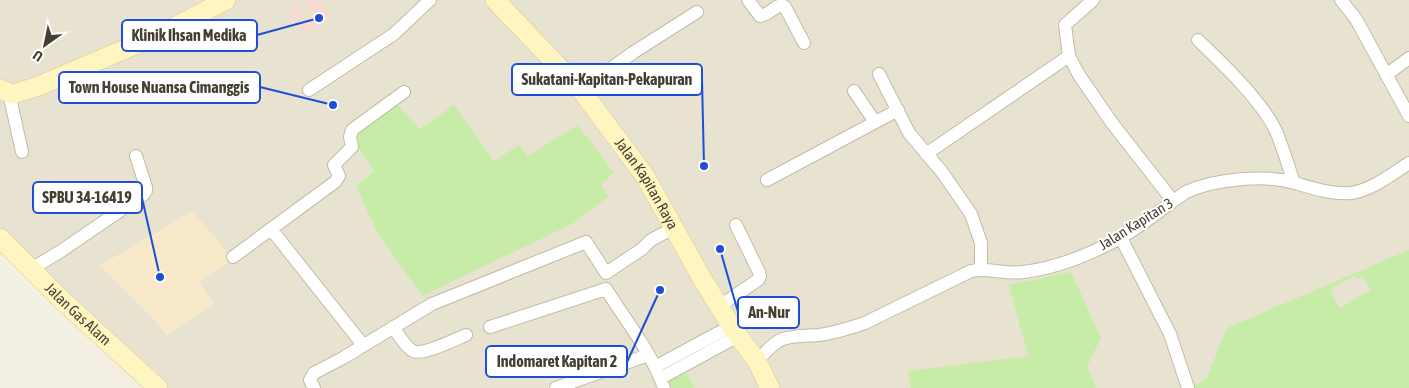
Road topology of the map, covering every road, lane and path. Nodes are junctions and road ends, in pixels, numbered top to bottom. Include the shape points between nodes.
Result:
1 (226, 0) edge
2 (430, 0) edge
3 (495, 0) edge
4 (748, 0) edge
5 (1093, 0) edge
6 (1341, 0) edge
7 (697, 12) dead end
8 (1198, 40) dead end
9 (804, 43) dead end
10 (1070, 56) junction
11 (1409, 58) edge
12 (879, 74) dead end
13 (1386, 75) junction
14 (309, 90) dead end
15 (581, 90) junction
16 (4, 91) edge
17 (404, 92) dead end
18 (854, 92) dead end
19 (898, 110) junction
20 (1409, 116) edge
21 (875, 122) junction
22 (22, 152) dead end
23 (926, 154) junction
24 (136, 156) dead end
25 (1409, 163) edge
26 (767, 180) dead end
27 (1294, 182) junction
28 (1173, 201) junction
29 (736, 225) dead end
30 (674, 228) junction
31 (271, 229) junction
32 (0, 238) edge
33 (1121, 238) junction
34 (233, 256) dead end
35 (31, 269) junction
36 (981, 269) junction
37 (718, 306) junction
38 (490, 327) dead end
39 (393, 328) junction
40 (735, 331) junction
41 (466, 335) dead end
42 (363, 345) junction
43 (648, 355) junction
44 (757, 361) junction
45 (660, 378) edge
46 (158, 388) edge
47 (314, 388) edge
48 (556, 388) edge
49 (770, 388) edge
50 (1188, 388) edge

1 - 16 street via 108,58 13,94
2 - 14 street via 394,34
3 - 15 street, Jalan Kapitan Raya
4 - 9 street via 760,16 779,5 785,7
5 - 10 street via 1065,25
6 - 13 street via 1356,19
7 - 15 street
8 - 27 street via 1240,84 1275,129
10 - 23 street
10 - 28 street via 1112,123
11 - 13 street
12 - 19 street
13 - 20 street
15 - 30 street, Jalan Kapitan Raya via 645,176
16 - 22 street
17 - 31 street via 352,130 352,147 334,165 339,176 336,182
18 - 21 street
19 - 21 street
19 - 23 street via 909,134
21 - 26 street
23 - 36 street via 971,214 981,243
24 - 35 street via 145,193
25 - 27 street, Jalan Kapitan 3 via 1372,185 1350,193
27 - 28 street, Jalan Kapitan 3 via 1259,179 1223,181 1196,187
28 - 33 street, Jalan Kapitan 3
29 - 37 street via 760,276
30 - 37 street, Jalan Kapitan Raya
30 - 39 street via 650,240 606,273 586,242 432,304
31 - 34 street
31 - 42 street
32 - 35 street, Jalan Gas Alam
33 - 36 street, Jalan Kapitan 3 via 1044,268 1009,274
33 - 50 street via 1170,334
35 - 46 street, Jalan Gas Alam
36 - 44 street, Jalan Kapitan 3 via 961,275 850,328 778,341
37 - 40 street, Jalan Kapitan Raya
38 - 43 street via 606,289
39 - 41 street via 416,352
39 - 42 street
40 - 44 street, Jalan Kapitan Raya
40 - 45 street
42 - 47 street via 314,373 310,380
43 - 45 street
43 - 48 street
44 - 49 street, Jalan Kapitan Raya

